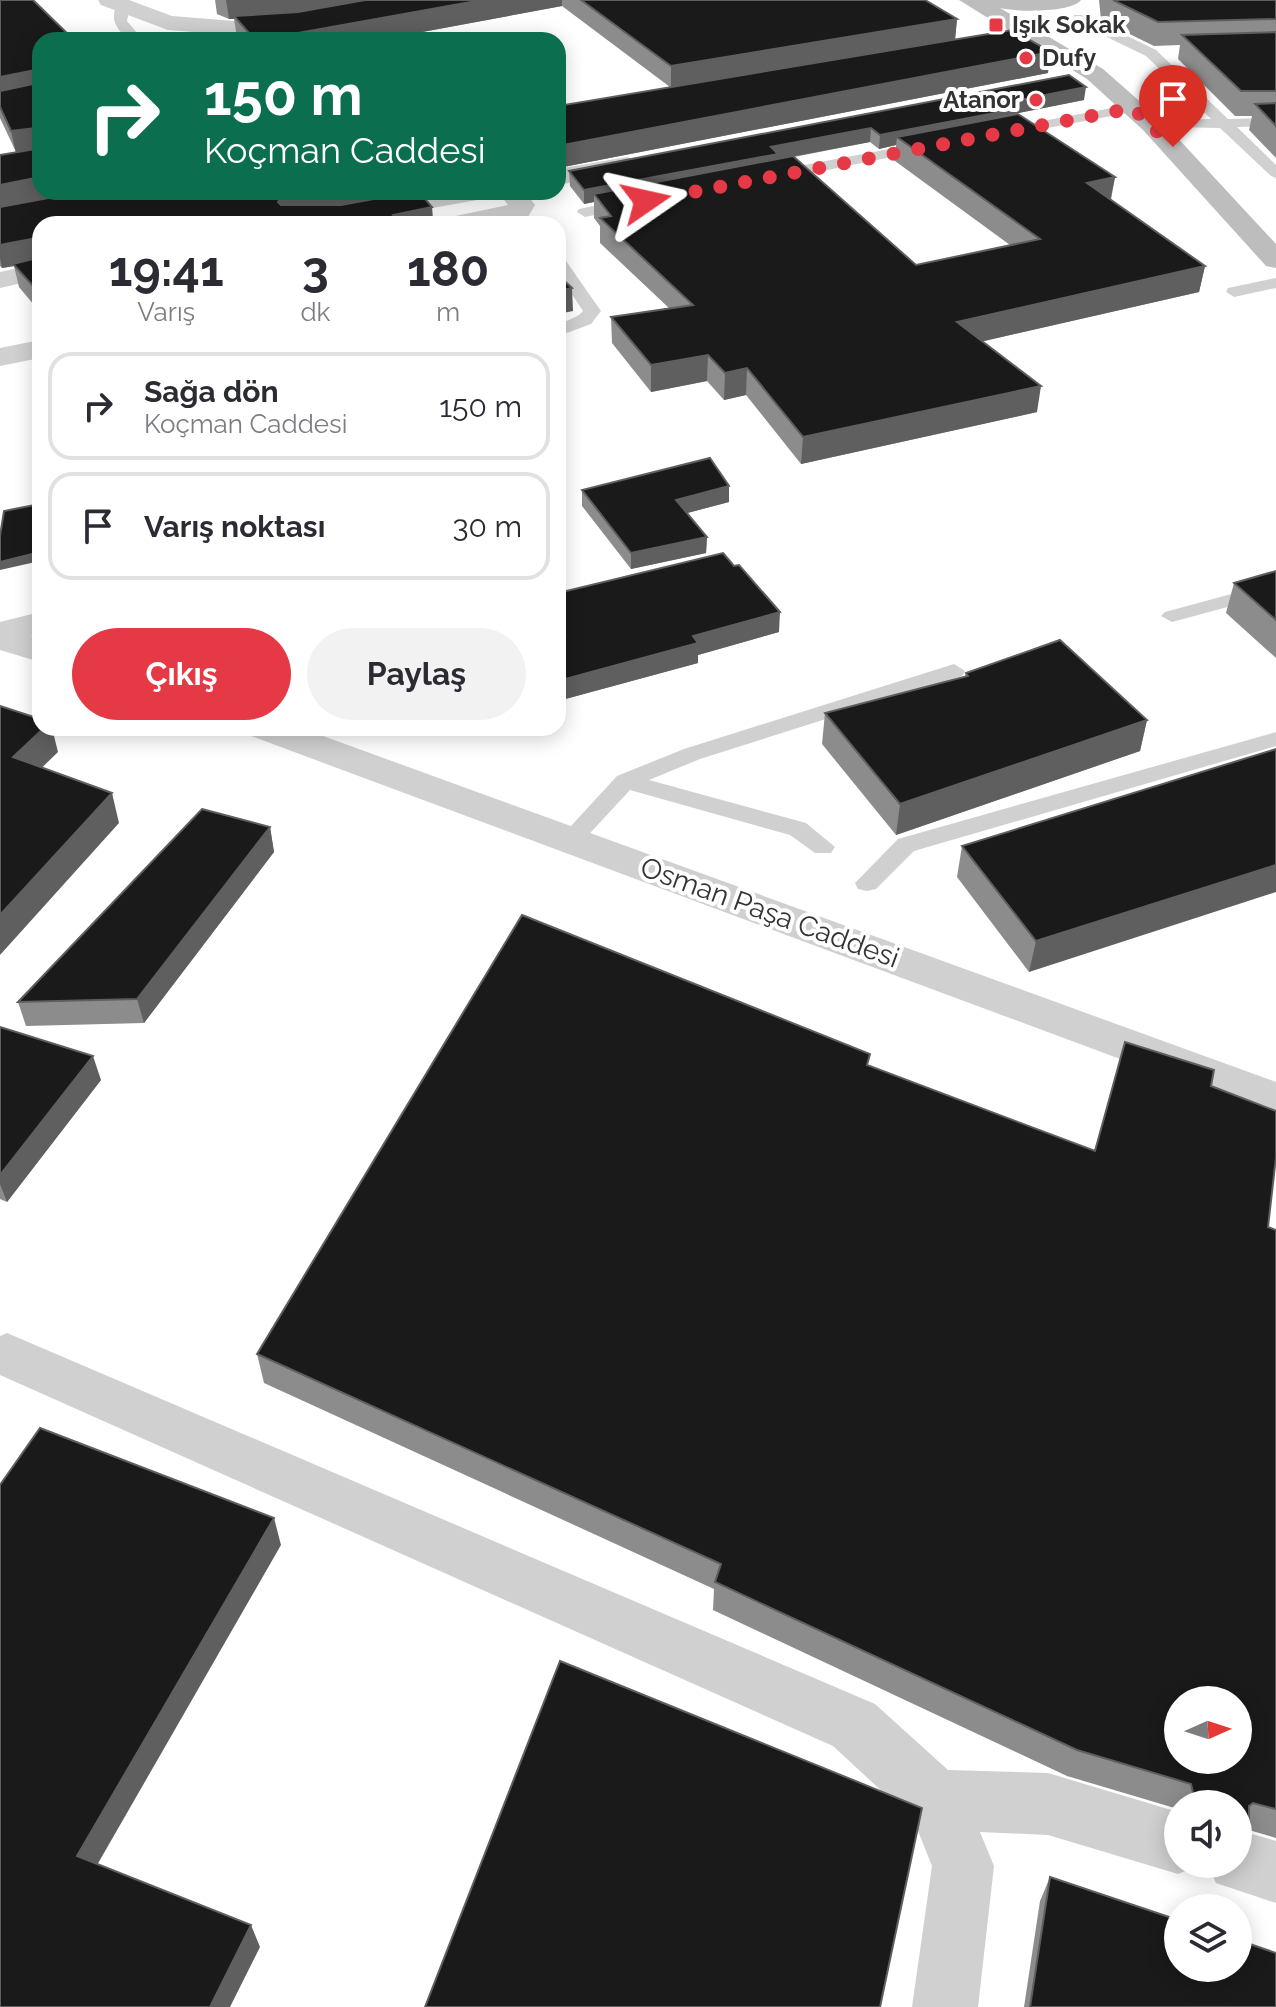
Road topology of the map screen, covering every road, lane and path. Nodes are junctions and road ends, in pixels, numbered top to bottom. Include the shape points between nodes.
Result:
1 (970, 0) edge
2 (992, 0) edge
3 (1018, 2) edge
4 (116, 3) edge
5 (1074, 9) edge
6 (318, 19) edge
7 (127, 32) edge
8 (1034, 37) junction
9 (1003, 43) edge
10 (1095, 74) junction
11 (1064, 80) edge
12 (1133, 108) junction
13 (1276, 122) edge
14 (1175, 124) junction
15 (1228, 124) junction
16 (993, 134) edge
17 (949, 142) edge
18 (644, 162) edge
19 (1276, 173) edge
20 (566, 176) edge
21 (752, 180) edge
22 (408, 200) edge
23 (518, 200) edge
24 (646, 201) edge
25 (585, 212) edge
26 (335, 216) edge
27 (495, 216) edge
28 (1276, 228) edge
29 (1276, 260) edge
30 (32, 273) edge
31 (566, 273) edge
32 (0, 280) edge
33 (1276, 283) edge
34 (1234, 292) dead end
35 (567, 328) dead end
36 (32, 351) edge
37 (0, 357) edge
38 (1276, 588) edge
39 (1172, 616) dead end
40 (32, 626) edge
41 (0, 636) edge
42 (32, 648) edge
43 (954, 671) dead end
44 (286, 736) edge
45 (1276, 739) edge
46 (625, 781) junction
47 (571, 839) junction
48 (823, 847) dead end
49 (867, 883) dead end
50 (1276, 1100) edge
51 (7, 1355) dead end
52 (936, 1800) junction
53 (1164, 1839) edge
54 (1252, 1865) edge
55 (1276, 1872) edge
56 (945, 2007) edge

1 - 8 main road
2 - 3 main road
3 - 5 main road
3 - 14 main road via 1115,69
4 - 6 street via 168,23 234,28
4 - 7 lane via 120,25
5 - 15 lane via 1159,52
8 - 9 street
8 - 10 main road
10 - 11 street
10 - 12 main road
12 - 16 lane
12 - 29 main road
13 - 15 lane
14 - 15 lane
14 - 28 main road
15 - 19 lane
17 - 21 lane
18 - 20 street
22 - 26 street
23 - 27 street via 519,211
24 - 25 lane
30 - 32 street
31 - 35 lane via 592,311
33 - 34 lane
36 - 37 street
38 - 39 lane
40 - 41 street
41 - 42 street
43 - 46 lane via 692,754
44 - 47 street, Osman Paşa Caddesi
45 - 49 lane via 906,845
46 - 47 lane
46 - 48 lane via 798,829
47 - 50 street, Osman Paşa Caddesi
51 - 52 street via 854,1725
52 - 53 street via 1048,1804
52 - 56 street via 963,1866
54 - 55 street

